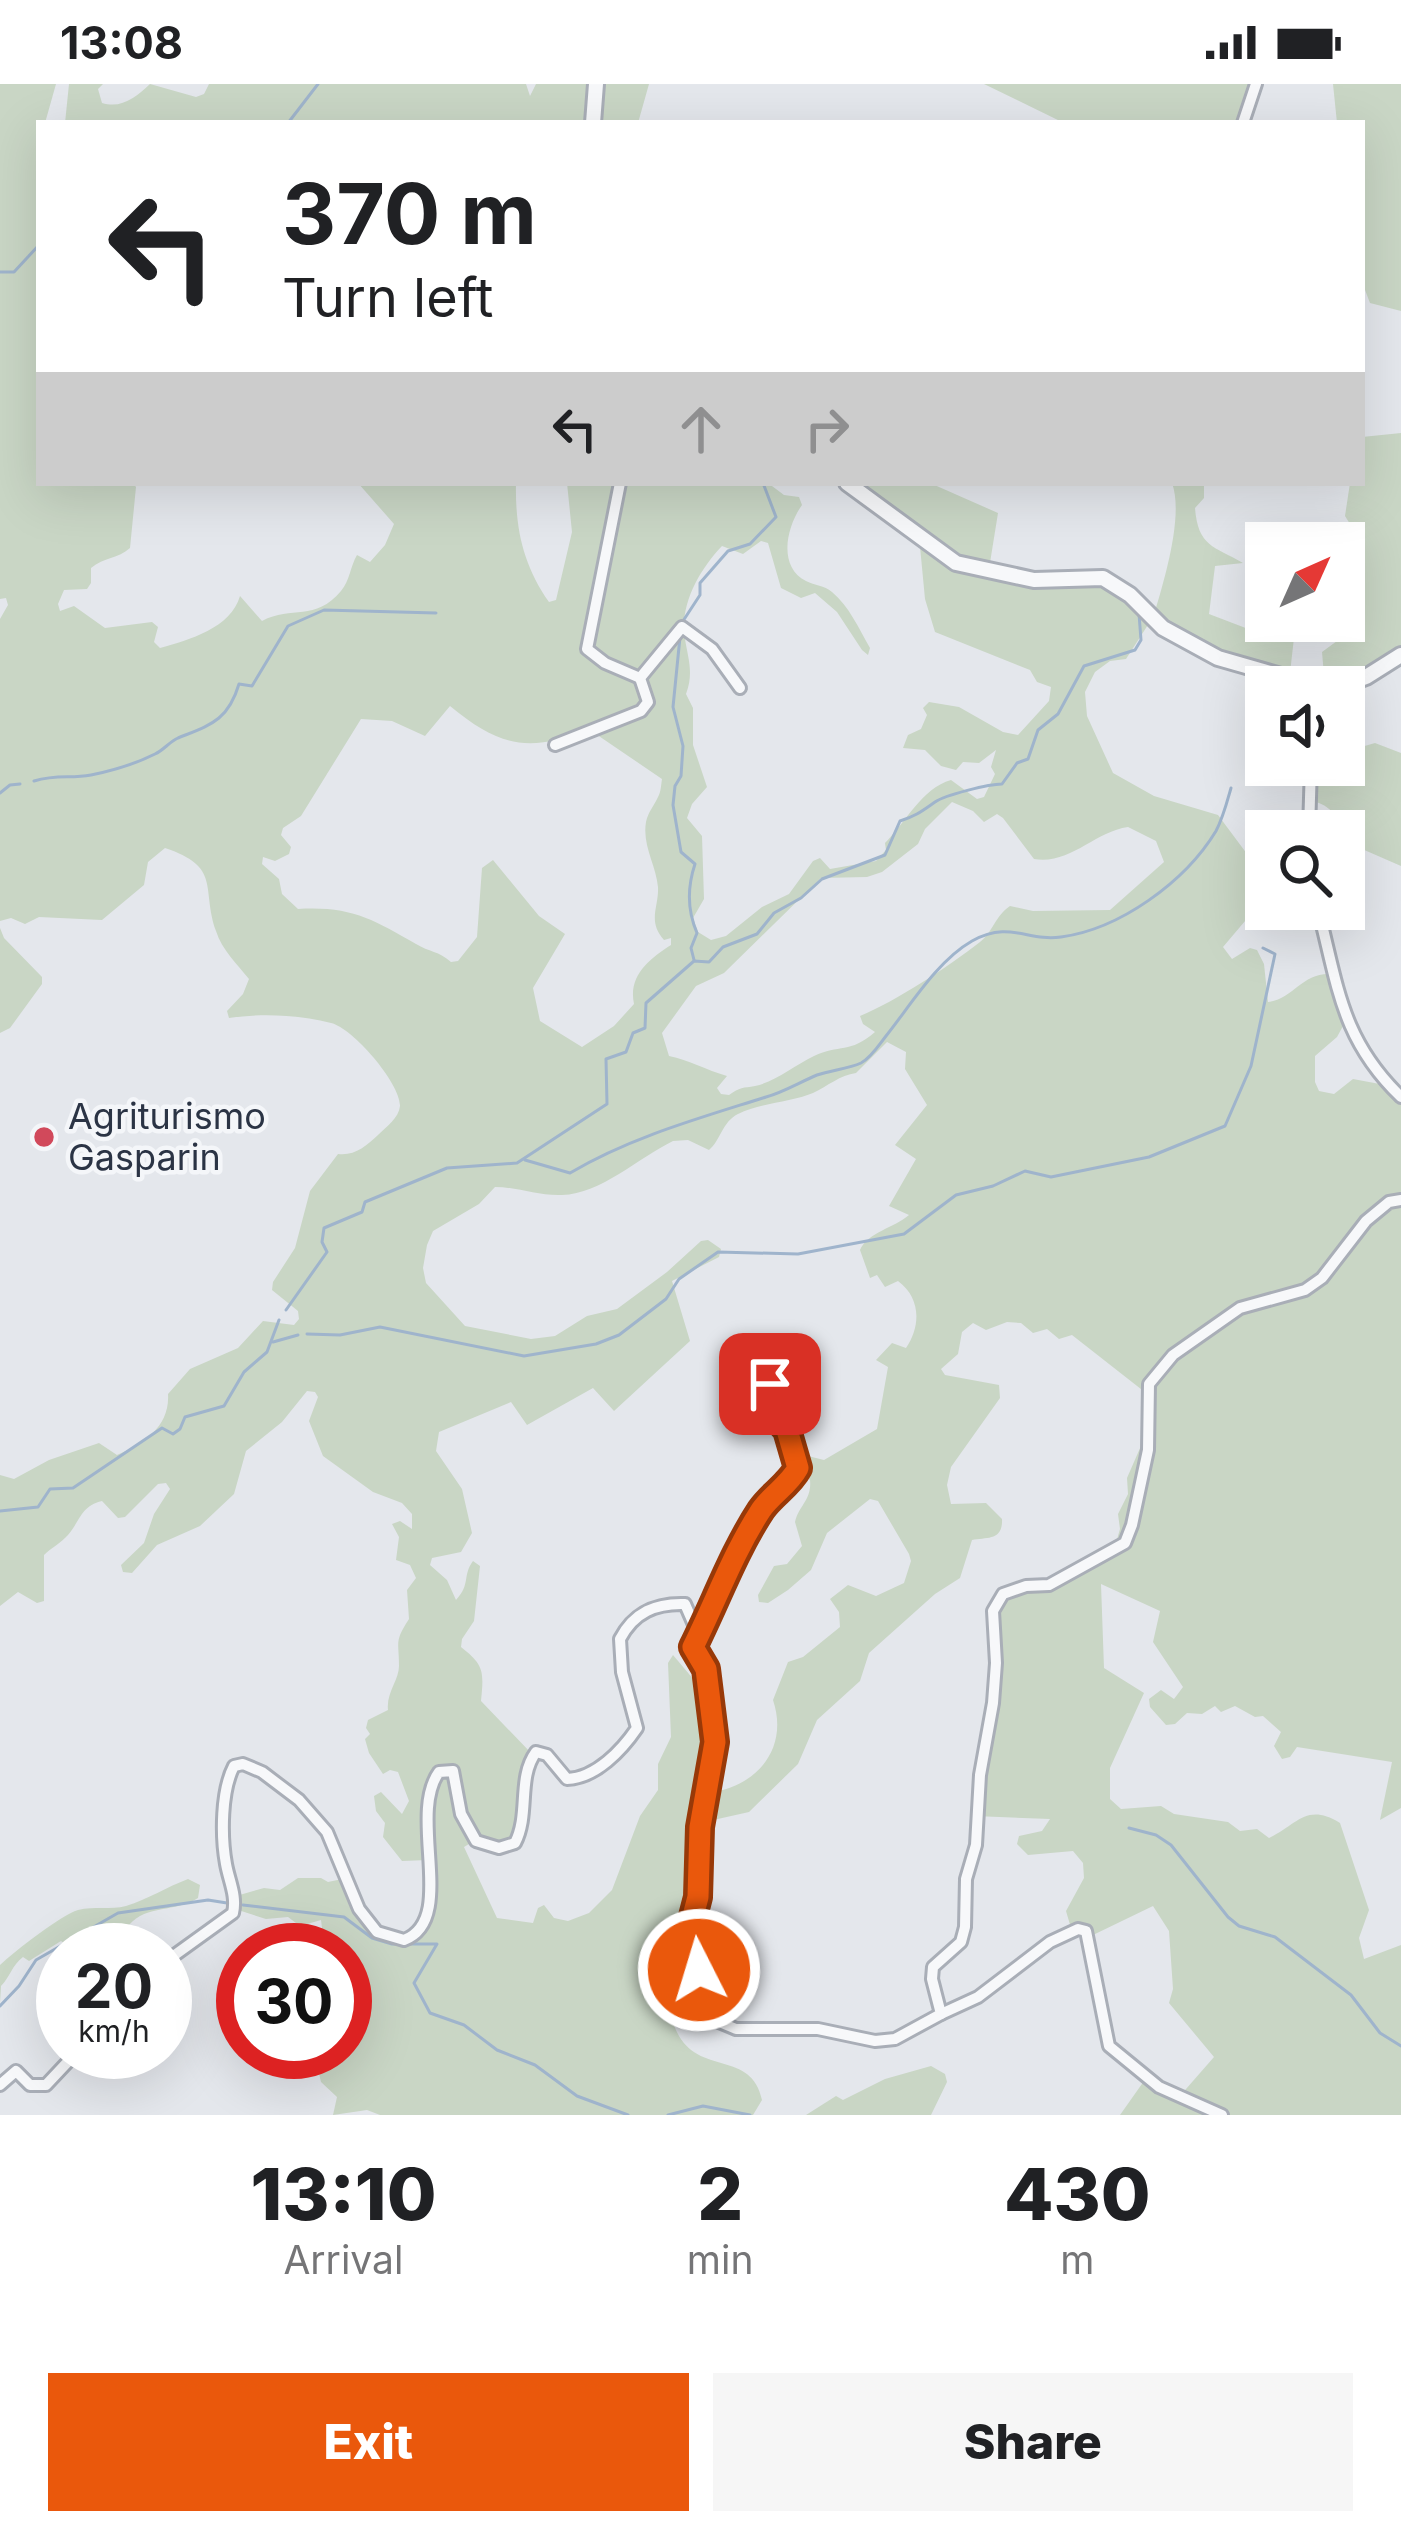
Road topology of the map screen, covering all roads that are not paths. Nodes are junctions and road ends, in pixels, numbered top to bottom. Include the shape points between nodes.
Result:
1 (596, 84) edge
2 (1256, 84) edge
3 (592, 120) edge
4 (1244, 120) edge
5 (619, 486) edge
6 (850, 486) edge
7 (1401, 655) edge
8 (1247, 666) edge
9 (1365, 676) edge
10 (640, 678) junction
11 (740, 688) dead end
12 (555, 746) dead end
13 (1324, 930) edge
14 (1401, 1097) edge
15 (1401, 1200) edge
16 (794, 1363) dead end
17 (693, 1647) junction
18 (192, 1943) edge
19 (941, 2014) junction
20 (52, 2079) edge
21 (0, 2085) edge
22 (1222, 2115) edge

1 - 3 street
2 - 4 street
5 - 10 street via 587,649
6 - 8 street via 956,563 1034,580 1103,578 1188,645
7 - 9 street
10 - 11 street via 682,627
10 - 12 street via 648,702 641,711
13 - 14 street via 1356,1044
15 - 19 street via 1366,1221 1305,1290 1240,1307 1173,1355 1149,1384 1148,1450 1125,1543 1049,1585 1003,1594 993,1612 994,1683 964,1928 961,1942 933,1966
16 - 17 street via 763,1397 787,1430 798,1468 742,1542
17 - 18 street via 685,1604 654,1606 627,1625 622,1672 637,1728 581,1779 567,1779 536,1752 515,1843 499,1848 476,1840 461,1814 453,1771 439,1772 425,1822 430,1914 404,1940 377,1932 359,1909 327,1832 299,1800 262,1772 234,1766 224,1824 233,1913
17 - 19 street via 706,1669 715,1742 691,1924 712,2019 736,2029 818,2029 875,2041 896,2039
19 - 22 street via 978,1997 1050,1942 1086,1931 1109,2046 1160,2087
20 - 21 street via 30,2085 16,2072

